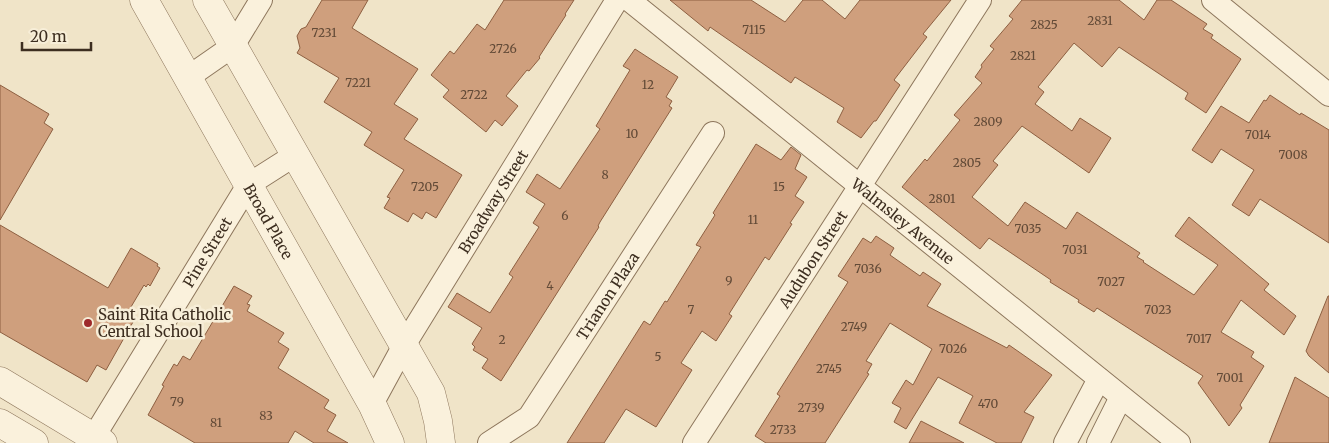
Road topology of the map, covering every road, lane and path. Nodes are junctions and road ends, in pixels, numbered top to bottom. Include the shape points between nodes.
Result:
1 (144, 0) edge
2 (207, 0) edge
3 (261, 0) edge
4 (617, 0) edge
5 (629, 0) edge
6 (980, 0) edge
7 (1213, 0) edge
8 (233, 46) junction
9 (187, 78) junction
10 (1329, 95) edge
11 (713, 133) dead end
12 (295, 155) junction
13 (248, 185) junction
14 (860, 186) junction
15 (404, 347) junction
16 (1099, 379) junction
17 (0, 381) edge
18 (1121, 397) junction
19 (372, 404) junction
20 (0, 423) edge
21 (95, 441) edge
22 (34, 443) edge
23 (390, 443) edge
24 (441, 443) edge
25 (489, 443) edge
26 (694, 443) edge
27 (1065, 443) edge
28 (1098, 443) edge
29 (1178, 443) edge

1 - 9 street, Broad Place
2 - 8 street
3 - 8 street
4 - 15 street, Broadway Street
5 - 14 street, Walmsley Avenue
6 - 14 street, Audubon Street
7 - 10 street
8 - 9 street
8 - 12 street
9 - 13 street, Broad Place
11 - 25 street, Trianon Plaza via 529,417
12 - 13 street, Pine Street
12 - 15 street
13 - 19 street, Broad Place
13 - 21 street, Pine Street
14 - 16 street, Walmsley Avenue
14 - 26 street, Audubon Street
15 - 19 street, Broadway Street
15 - 24 street via 431,393
16 - 18 street, Walmsley Avenue
16 - 27 street
17 - 21 street
18 - 28 street
18 - 29 street, Walmsley Avenue
19 - 23 street, Broad Place
20 - 22 street

